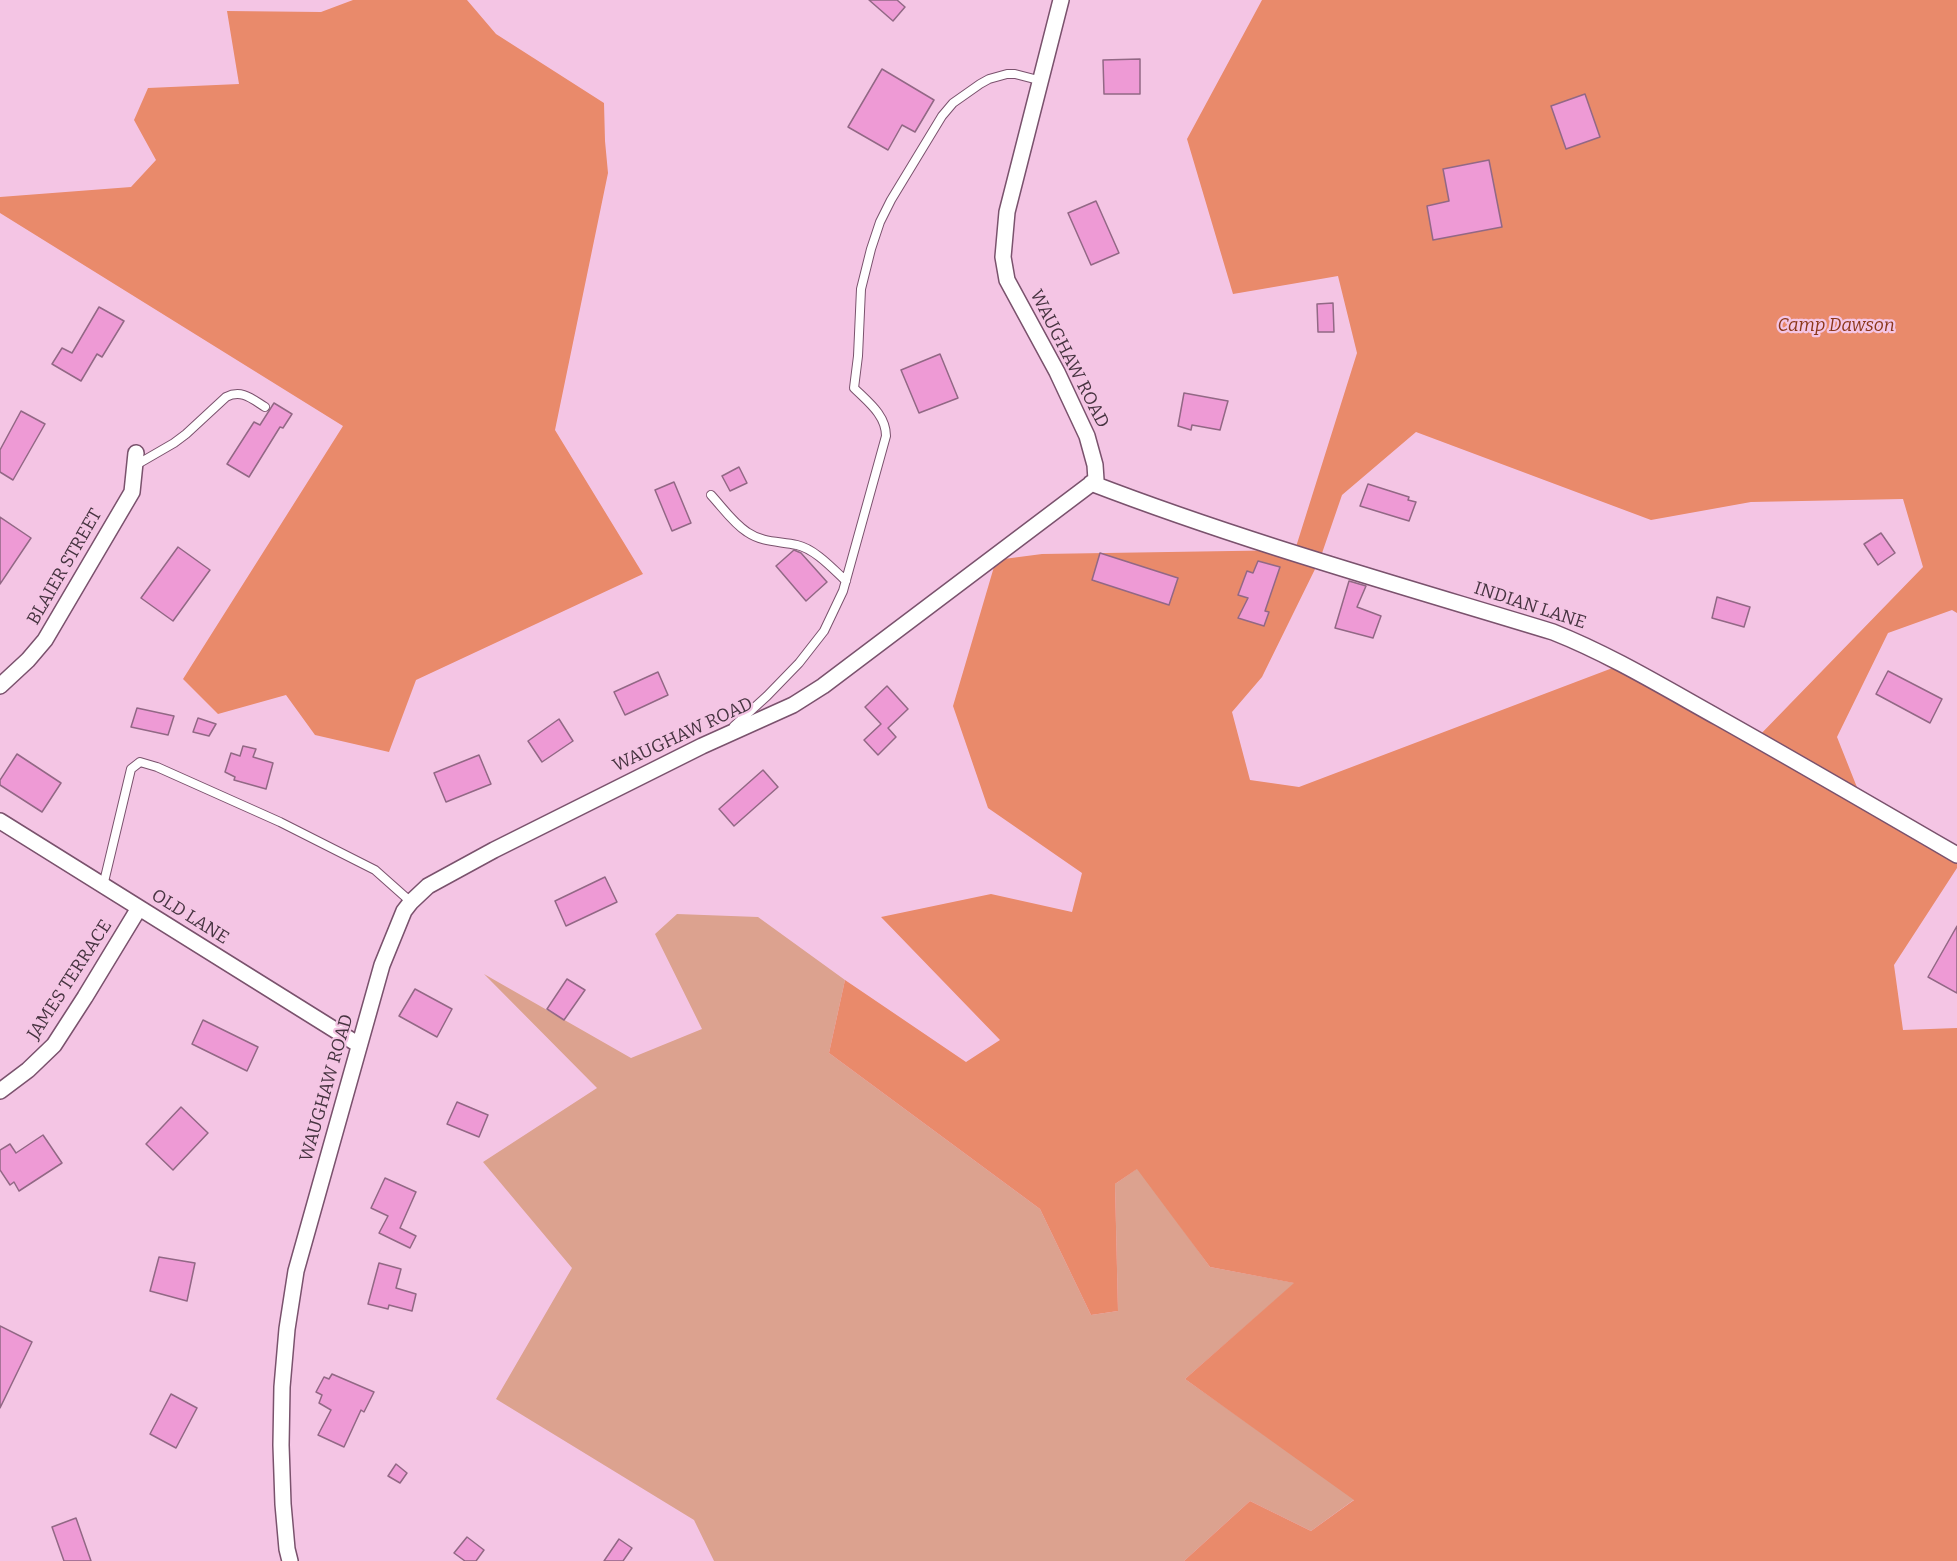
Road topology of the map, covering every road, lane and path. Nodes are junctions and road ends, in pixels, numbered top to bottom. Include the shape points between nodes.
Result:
1 (1061, 0) edge
2 (1041, 81) junction
3 (265, 407) dead end
4 (135, 459) joint
5 (1091, 483) junction
6 (711, 495) dead end
7 (846, 581) junction
8 (0, 686) edge
9 (720, 738) junction
10 (0, 821) edge
11 (1957, 855) edge
12 (103, 886) junction
13 (411, 902) junction
14 (139, 908) junction
15 (359, 1045) junction
16 (0, 1090) edge
17 (290, 1561) edge

1 - 2 street, WAUGHAW ROAD
2 - 5 street, WAUGHAW ROAD via 1007,212 1003,257 1007,280 1087,436 1095,465 1096,480
2 - 7 lane via 998,76 953,103 880,222 861,289 854,388 881,416 886,436
3 - 4 lane via 242,393 234,393 174,443
4 - 8 street, BLAIER STREET via 132,492 45,640
5 - 9 street, WAUGHAW ROAD via 823,686 793,705
5 - 11 street, INDIAN LANE via 1298,554 1586,645
6 - 7 lane via 747,532 759,539 799,545
7 - 9 lane via 834,612 812,648
9 - 13 street, WAUGHAW ROAD via 494,850 428,886
10 - 12 street, OLD LANE
12 - 13 lane via 131,768 140,762 280,822 375,870
12 - 14 street, OLD LANE
13 - 15 street, WAUGHAW ROAD via 386,954
14 - 15 street, OLD LANE
14 - 16 street, JAMES TERRACE via 54,1046
15 - 17 street, WAUGHAW ROAD via 296,1271 287,1329 281,1445 286,1549

